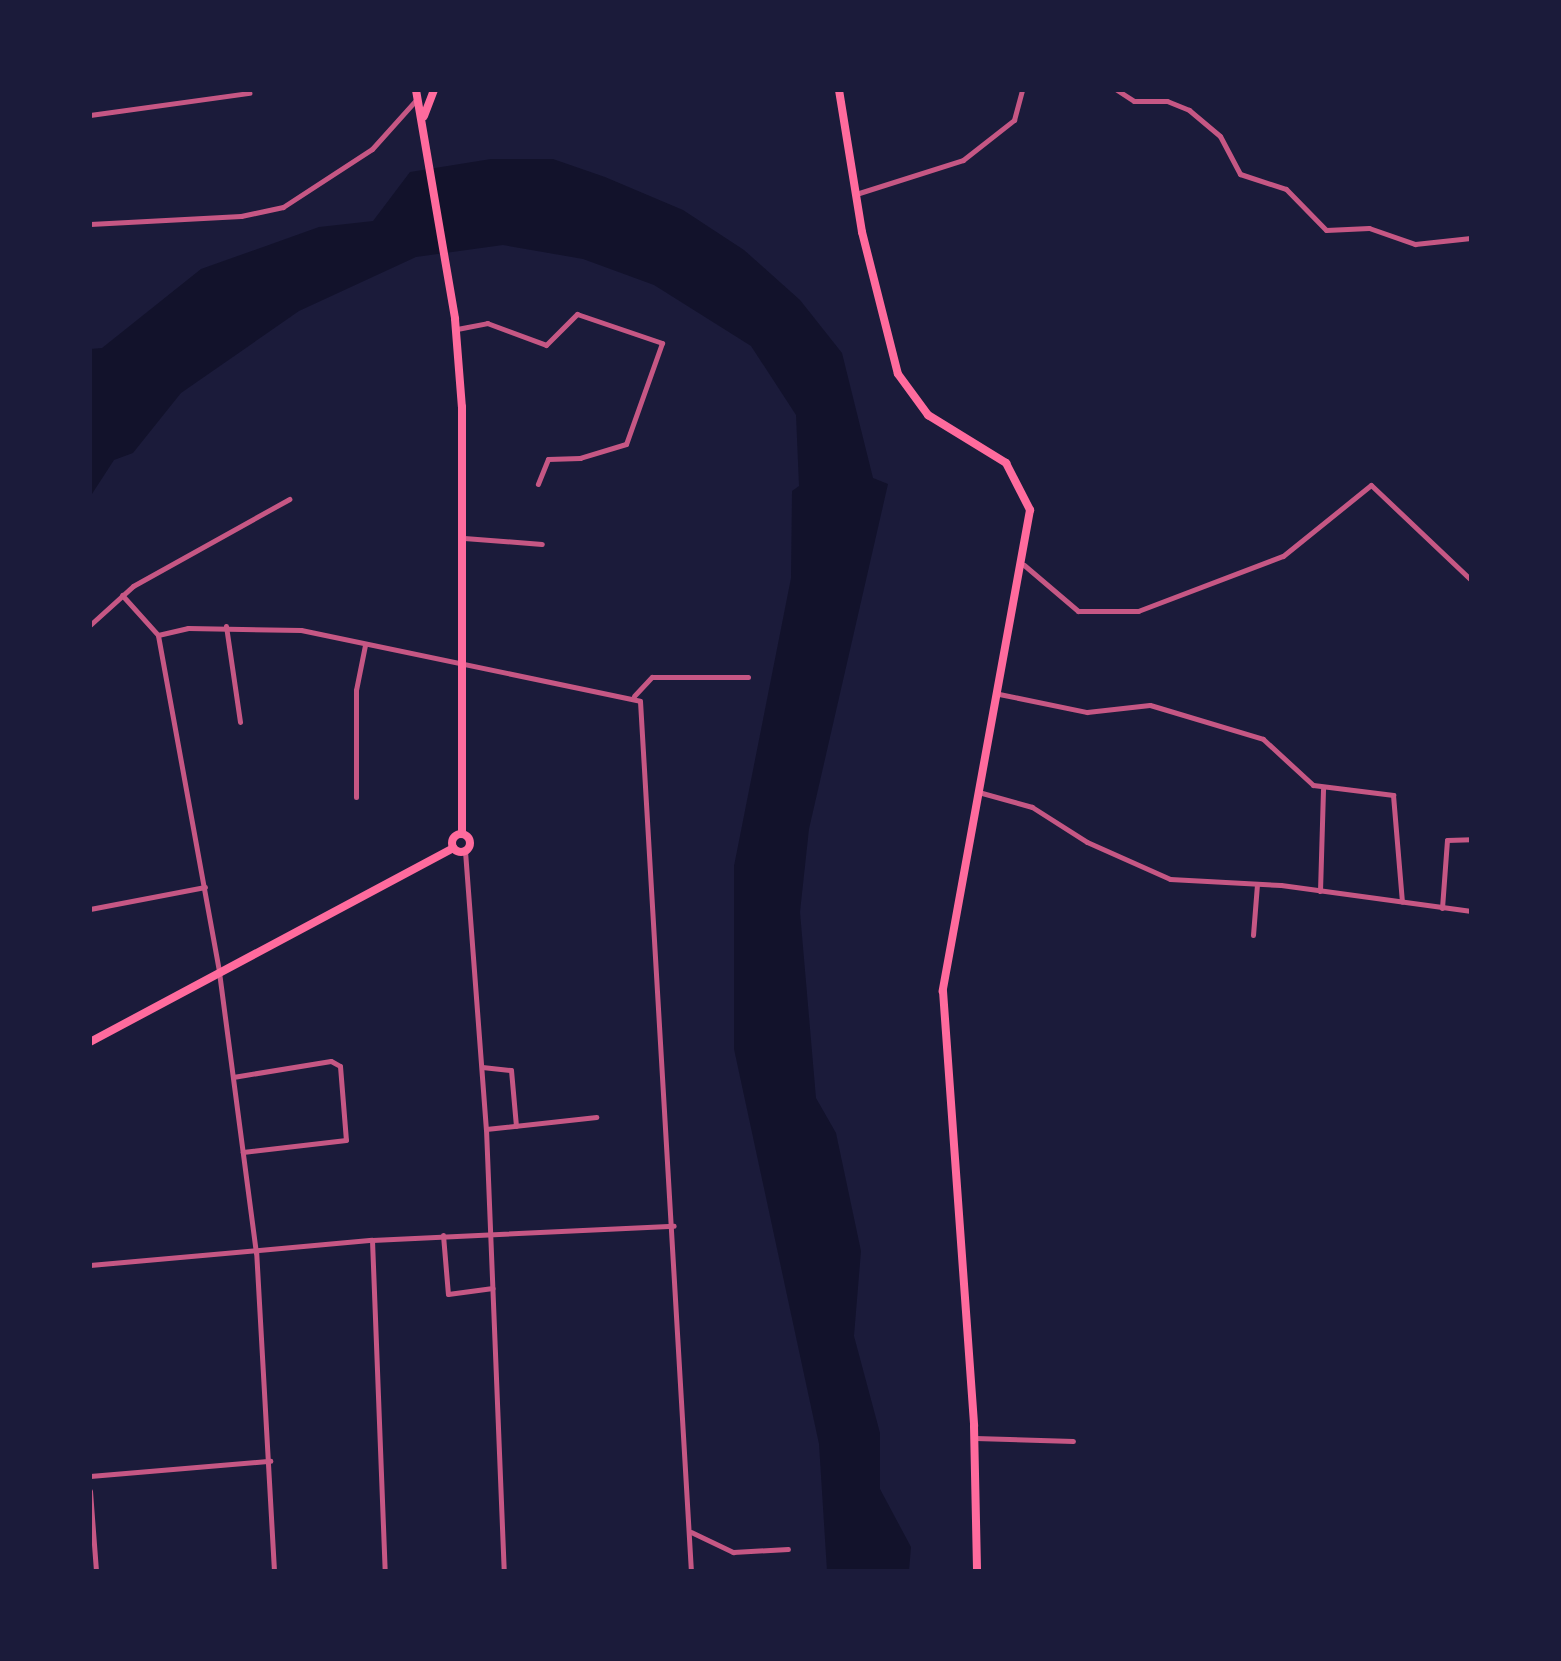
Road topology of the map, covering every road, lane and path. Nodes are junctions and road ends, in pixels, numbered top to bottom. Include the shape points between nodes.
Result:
1 (434, 90) edge
2 (839, 90) edge
3 (1022, 90) edge
4 (1117, 90) edge
5 (249, 93) dead end
6 (417, 94) edge
7 (90, 114) edge
8 (424, 116) junction
9 (856, 194) junction
10 (90, 224) edge
11 (1471, 238) edge
12 (456, 324) junction
13 (538, 484) dead end
14 (289, 499) dead end
15 (464, 538) junction
16 (542, 544) dead end
17 (1024, 565) junction
18 (1471, 580) edge
19 (122, 595) junction
20 (90, 625) edge
21 (226, 626) junction
22 (158, 636) junction
23 (365, 645) junction
24 (461, 666) junction
25 (748, 677) dead end
26 (999, 694) junction
27 (634, 696) junction
28 (240, 722) dead end
29 (1323, 788) junction
30 (982, 792) junction
31 (356, 797) dead end
32 (462, 834) junction
33 (1471, 838) edge
34 (454, 848) junction
35 (465, 851) junction
36 (1257, 884) junction
37 (205, 886) junction
38 (1320, 890) junction
39 (1402, 902) junction
40 (1442, 908) junction
41 (90, 909) edge
42 (1471, 911) edge
43 (1254, 935) dead end
44 (219, 971) junction
45 (90, 1042) edge
46 (482, 1067) junction
47 (233, 1077) junction
48 (596, 1117) dead end
49 (516, 1126) junction
50 (486, 1129) junction
51 (243, 1152) junction
52 (674, 1226) junction
53 (490, 1233) junction
54 (443, 1235) junction
55 (372, 1240) junction
56 (256, 1253) junction
57 (90, 1265) edge
58 (493, 1288) junction
59 (974, 1438) junction
60 (1073, 1441) dead end
61 (270, 1461) junction
62 (90, 1476) edge
63 (90, 1491) edge
64 (689, 1532) junction
65 (788, 1549) dead end
66 (96, 1571) edge
67 (274, 1571) edge
68 (385, 1571) edge
69 (504, 1571) edge
70 (691, 1571) edge
71 (977, 1571) edge

1 - 8 highway
2 - 9 highway
3 - 9 street via 1014,120 958,162
4 - 11 street via 1134,101 1167,101 1189,110 1220,136 1240,174 1286,189 1326,230 1369,228 1415,244
5 - 7 street
6 - 8 highway
6 - 10 street via 372,150 283,207 241,216
8 - 12 highway
9 - 17 highway via 898,374 928,415 1011,468 1030,510
12 - 13 street via 488,323 546,345 579,314 662,343 626,444 580,458 548,458
12 - 15 highway
14 - 19 street
15 - 16 street
15 - 24 highway
17 - 18 street via 1078,611 1138,610 1289,552 1371,485
17 - 26 highway
19 - 20 street
19 - 22 street
21 - 22 street
21 - 23 street via 288,628
21 - 28 street
22 - 37 street
23 - 24 street
23 - 31 street via 356,690
24 - 27 street
24 - 32 highway
25 - 27 street via 653,677
26 - 29 street via 1106,714 1149,705 1234,729 1263,739 1305,780
26 - 30 highway
27 - 52 street via 642,706 648,780
29 - 38 street
29 - 39 street via 1394,796
30 - 36 street via 1032,808 1161,876
30 - 59 highway via 943,992
32 - 34 highway via 454,837
32 - 35 highway via 470,842
33 - 40 street via 1447,840
34 - 35 highway
34 - 44 highway
35 - 46 street
36 - 38 street
36 - 43 street
37 - 41 street
37 - 44 street
38 - 39 street
39 - 40 street
40 - 42 street
44 - 45 highway
44 - 47 street
46 - 49 street via 511,1070
46 - 50 street
47 - 51 street
47 - 51 street via 331,1061 340,1066 346,1140
48 - 49 street
49 - 50 street
50 - 53 street
51 - 56 street
52 - 53 street
52 - 64 street
53 - 54 street
53 - 58 street
54 - 55 street
54 - 58 street via 448,1294
55 - 56 street
55 - 68 street
56 - 57 street
56 - 61 street
58 - 69 street
59 - 60 street
59 - 71 highway
61 - 62 street
61 - 67 street
63 - 66 street
64 - 65 street via 733,1552
64 - 70 street

